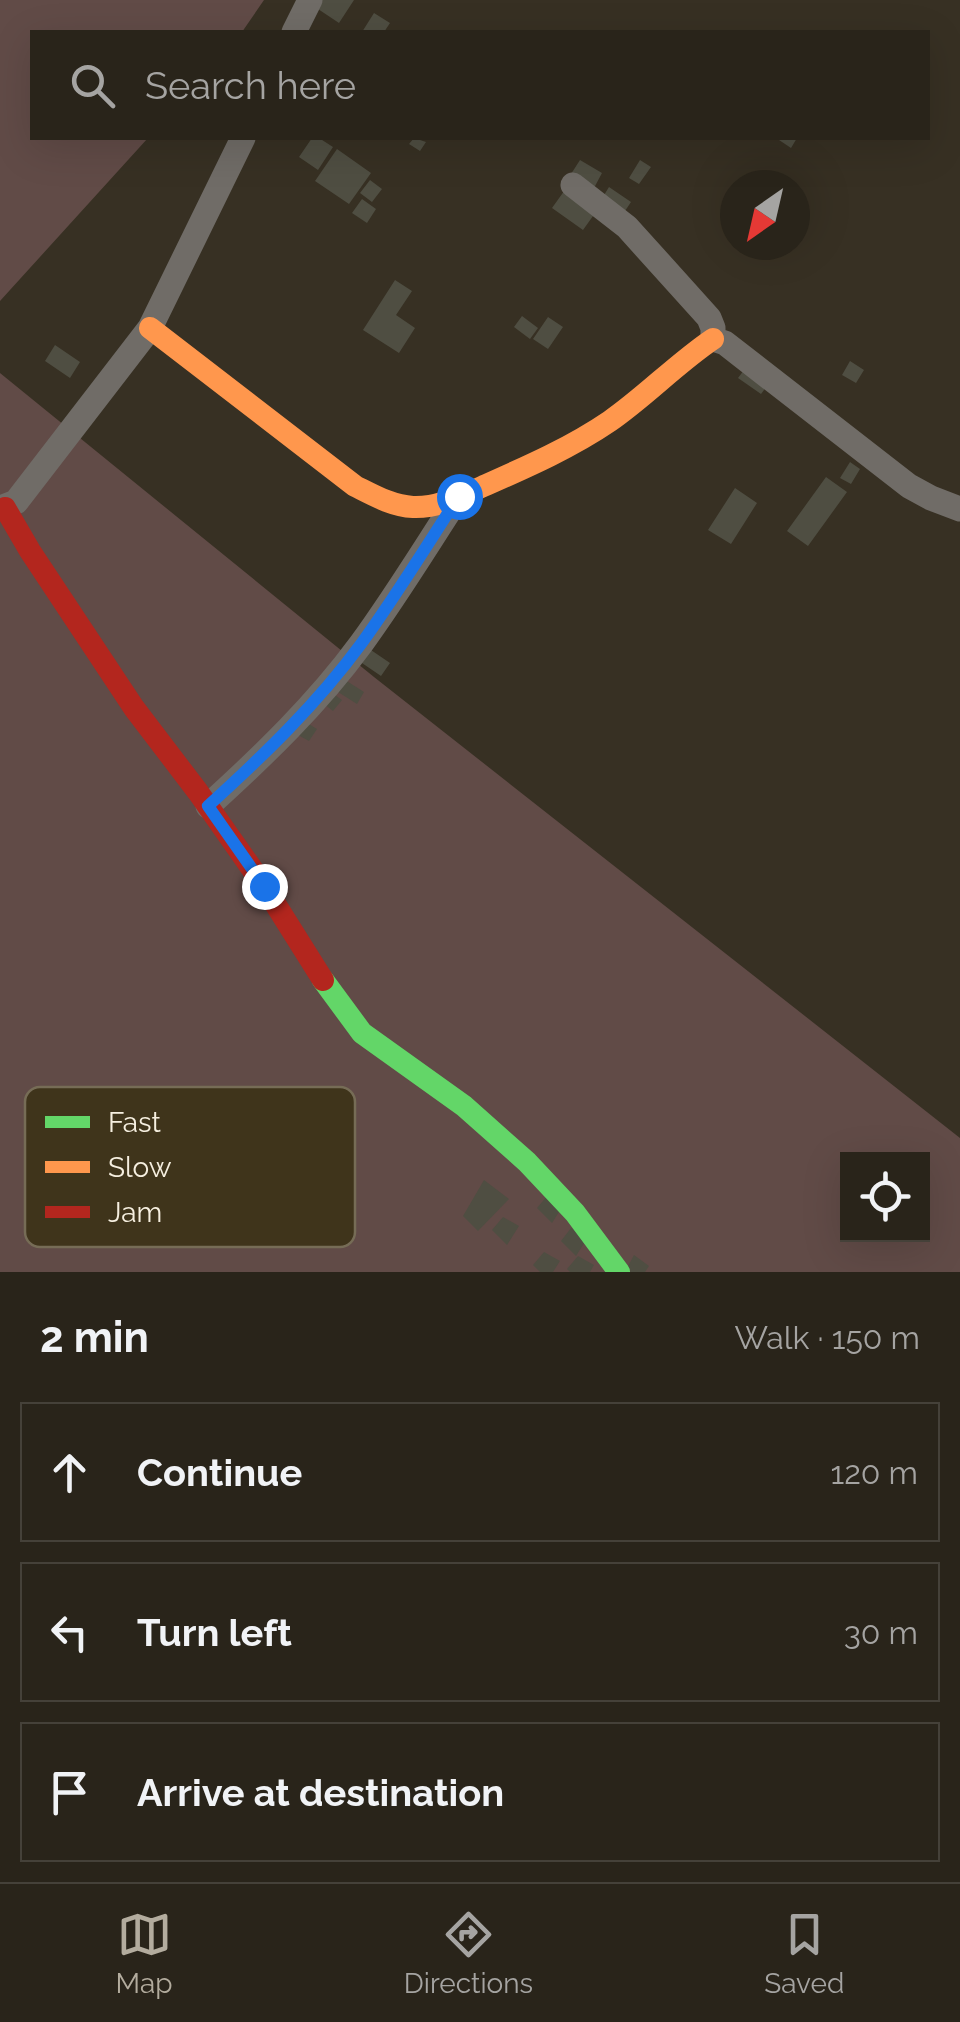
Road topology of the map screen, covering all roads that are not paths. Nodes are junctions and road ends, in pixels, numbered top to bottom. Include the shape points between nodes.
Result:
1 (310, 0) edge
2 (295, 30) edge
3 (242, 140) edge
4 (573, 186) dead end
5 (150, 328) junction
6 (713, 339) junction
7 (459, 496) junction
8 (2, 508) edge
9 (960, 510) edge
10 (208, 806) junction
11 (620, 1272) edge

1 - 2 street
3 - 5 street
4 - 6 street via 627,226 709,318
5 - 7 street via 356,486 386,502 418,507
5 - 8 street via 16,502
6 - 7 street via 611,420
6 - 9 street via 909,486
7 - 10 street via 309,708
8 - 10 street via 134,708
10 - 11 street via 362,1033 507,1144

